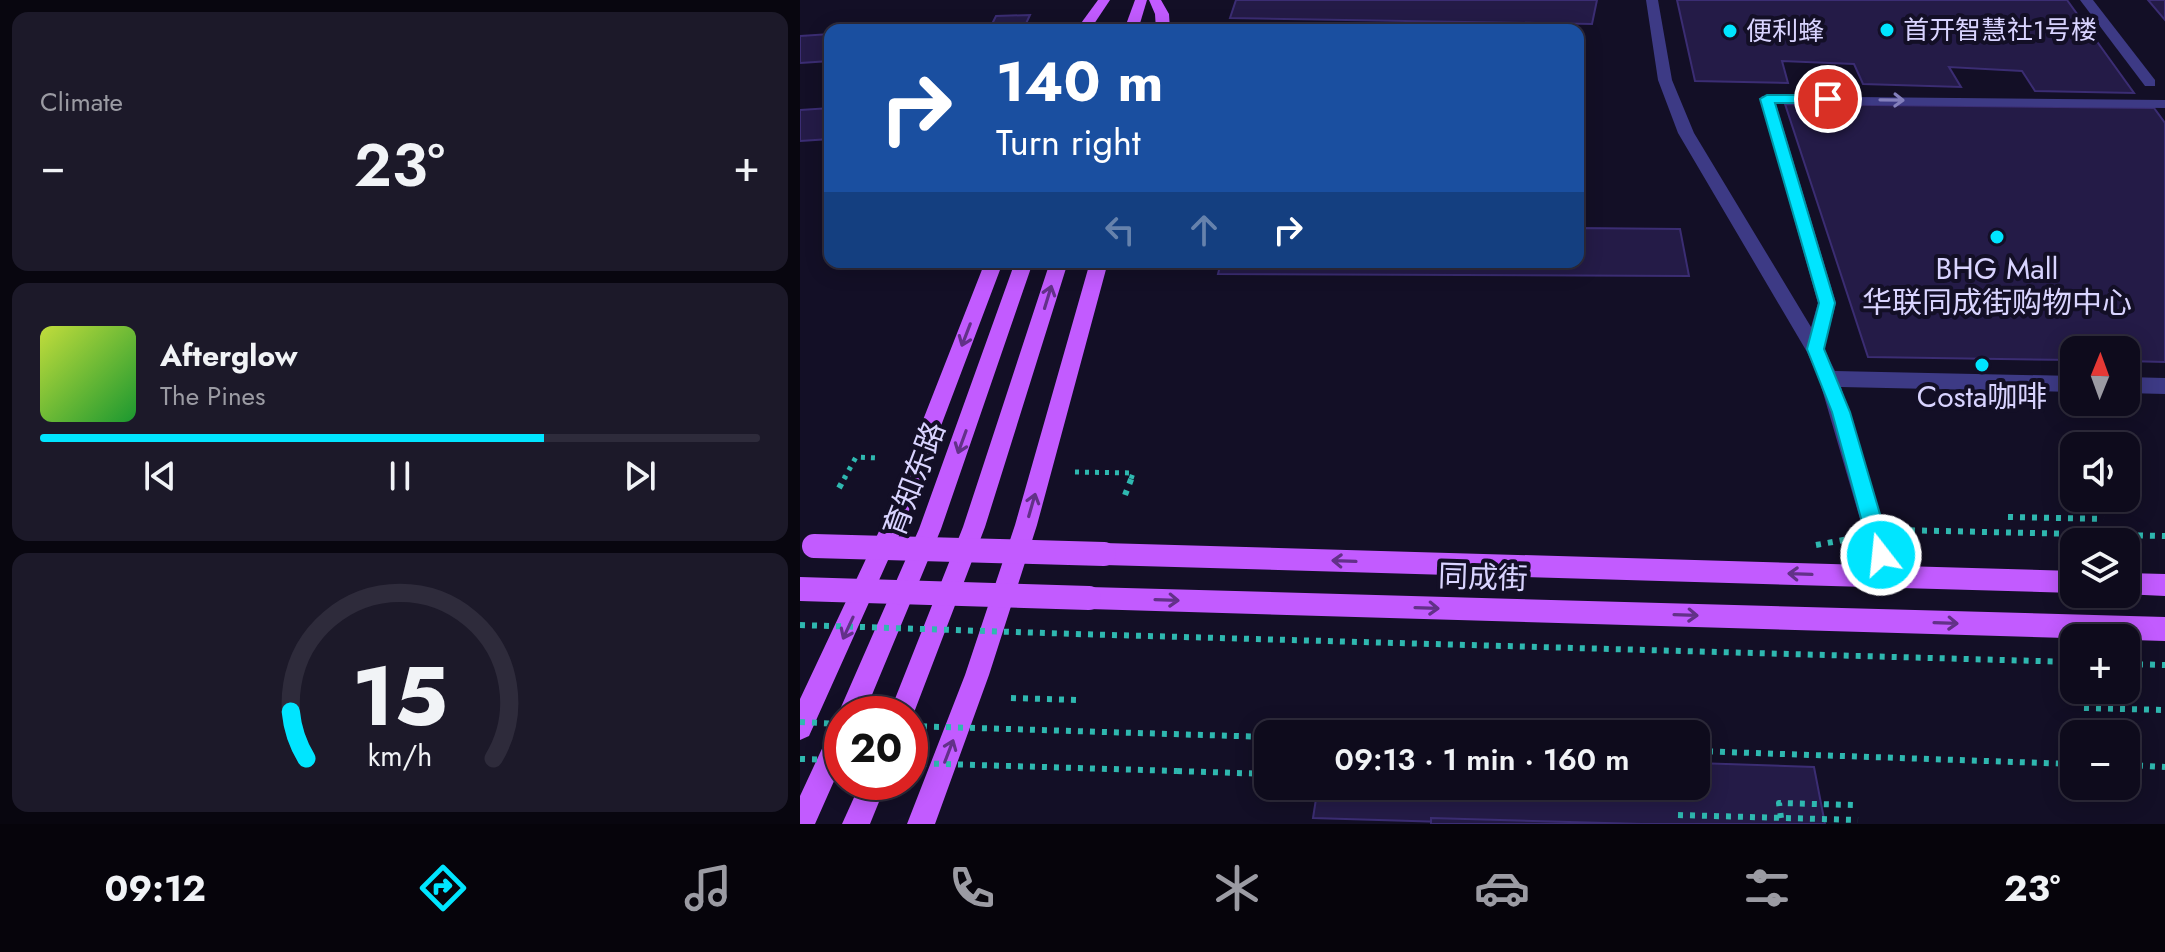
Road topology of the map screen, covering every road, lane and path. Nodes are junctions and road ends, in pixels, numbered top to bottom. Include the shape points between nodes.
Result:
1 (1104, 0) edge
2 (1111, 0) edge
3 (1141, 0) edge
4 (1155, 0) edge
5 (1652, 0) edge
6 (2086, 0) edge
7 (1087, 24) edge
8 (1103, 24) edge
9 (1133, 24) edge
10 (1163, 24) edge
11 (2150, 83) dead end
12 (2165, 104) edge
13 (992, 268) edge
14 (1022, 268) edge
15 (1057, 268) edge
16 (1097, 268) edge
17 (1815, 349) junction
18 (1829, 379) junction
19 (2060, 384) edge
20 (2140, 385) edge
21 (2165, 386) edge
22 (879, 458) dead end
23 (1075, 472) dead end
24 (839, 488) dead end
25 (1125, 495) dead end
26 (2008, 517) dead end
27 (2104, 519) dead end
28 (1875, 533) junction
29 (2165, 536) edge
30 (807, 546) edge
31 (1805, 547) dead end
32 (1888, 577) junction
33 (2060, 582) edge
34 (2140, 584) edge
35 (2165, 585) edge
36 (800, 589) edge
37 (800, 625) edge
38 (2165, 629) edge
39 (2060, 662) edge
40 (2140, 664) edge
41 (2165, 665) edge
42 (859, 696) edge
43 (909, 696) edge
44 (1011, 698) dead end
45 (1079, 700) dead end
46 (2084, 708) dead end
47 (2165, 710) edge
48 (824, 724) edge
49 (800, 725) edge
50 (928, 727) edge
51 (1254, 737) edge
52 (1710, 751) edge
53 (800, 759) edge
54 (824, 760) edge
55 (928, 764) edge
56 (2060, 764) edge
57 (2140, 766) edge
58 (2165, 767) edge
59 (824, 774) edge
60 (1254, 774) edge
61 (866, 800) edge
62 (1854, 805) dead end
63 (1678, 815) dead end
64 (1781, 818) junction
65 (1858, 820) dead end
66 (801, 824) edge
67 (856, 824) edge
68 (921, 824) edge

1 - 7 main road
2 - 8 main road
3 - 9 main road
4 - 10 main road
5 - 17 lane via 1665,80 1686,133
6 - 11 lane
17 -> 12 lane via 1827,303 1767,99
13 -> 49 main road via 891,529
14 -> 42 main road, 育知东路 via 935,515
43 -> 15 main road via 979,514
68 -> 16 main road via 1026,525
17 - 18 lane
18 - 19 lane
18 - 28 lane
20 - 21 lane
22 - 24 path via 856,457
23 - 25 path via 1133,473
26 - 27 path
28 - 29 path via 1907,529
28 - 31 path
28 - 32 lane
32 -> 30 main road, 同成街, bridge
32 - 33 main road, 同成街
34 - 35 main road
36 -> 38 main road, 同成街, bridge
37 - 39 path, bridge
40 - 41 path
44 - 45 path
46 - 47 path
48 - 49 path, bridge
50 - 51 path, bridge
52 - 56 path
53 - 54 path, bridge
55 - 60 path, bridge
57 - 58 path
59 - 66 main road
61 - 67 main road
62 - 64 path via 1779,803
63 - 64 path
64 - 65 path

